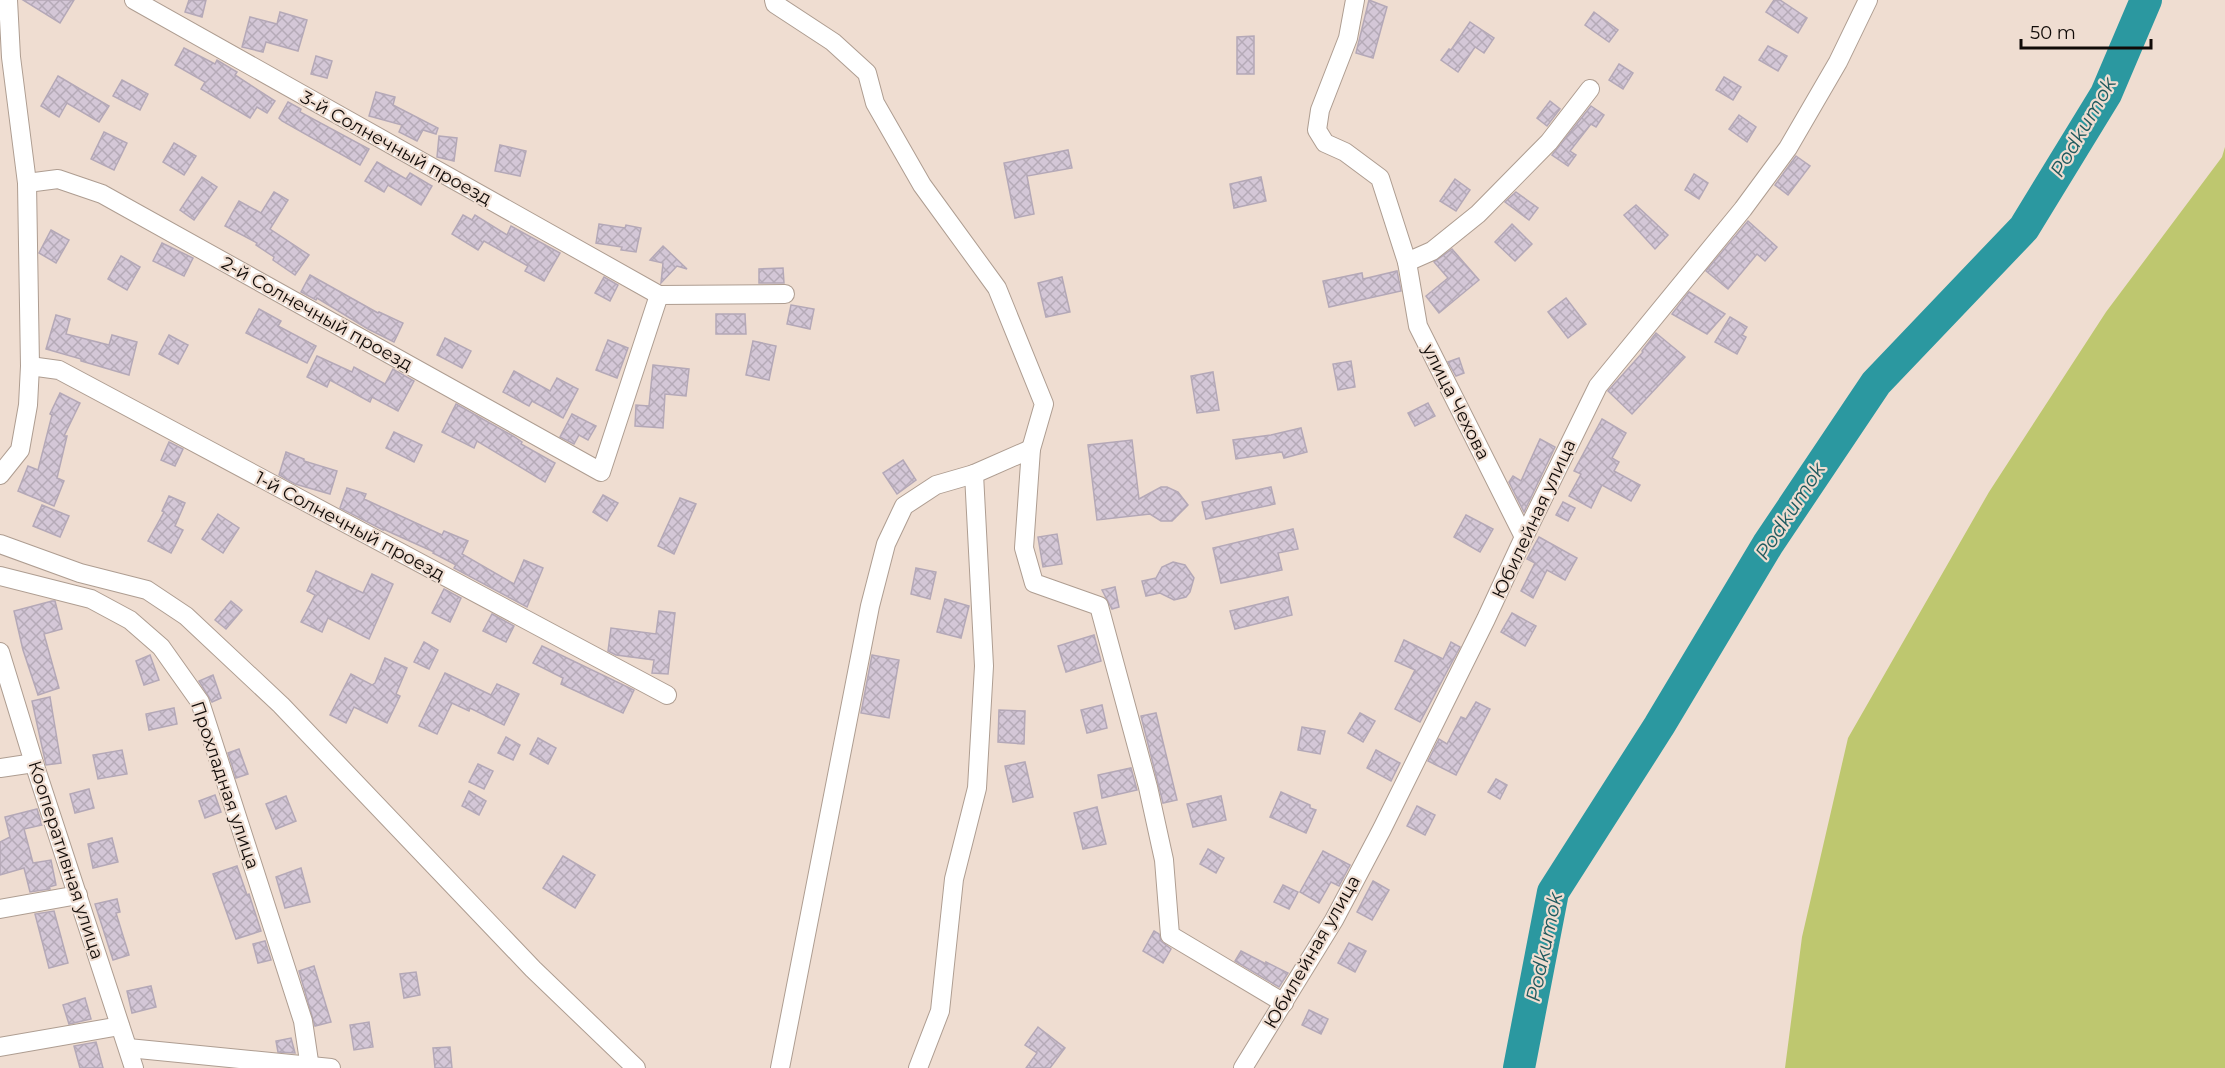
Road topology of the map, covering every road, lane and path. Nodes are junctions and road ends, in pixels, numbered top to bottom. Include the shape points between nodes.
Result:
1 (9, 0) edge
2 (134, 0) edge
3 (774, 0) edge
4 (1355, 0) edge
5 (1868, 0) edge
6 (1590, 89) dead end
7 (27, 183) junction
8 (1407, 262) junction
9 (785, 294) dead end
10 (659, 296) junction
11 (30, 366) junction
12 (1031, 449) junction
13 (974, 474) junction
14 (0, 475) edge
15 (1524, 537) junction
16 (0, 544) edge
17 (0, 576) edge
18 (0, 652) edge
19 (667, 695) dead end
20 (34, 763) junction
21 (0, 768) edge
22 (78, 895) junction
23 (0, 909) edge
24 (1284, 1003) junction
25 (120, 1026) junction
26 (0, 1047) edge
27 (128, 1048) junction
28 (310, 1066) edge
29 (134, 1068) edge
30 (331, 1068) edge
31 (636, 1068) edge
32 (780, 1068) edge
33 (918, 1068) edge
34 (1243, 1068) edge

1 - 7 street
2 - 10 street, 3-й Солнечный проезд
3 - 12 street via 833,42 867,73 875,103 922,184 997,288 1044,404
4 - 8 street, улица Чехова via 1348,38 1320,110 1317,130 1324,143 1346,152 1380,178
5 - 15 street, Юбилейная улица via 1838,62 1788,148 1598,386
6 - 8 street via 1550,142 1478,214 1432,251
7 - 10 street, 2-й Солнечный проезд via 58,178 102,194 601,472
7 - 11 street
8 - 15 street, улица Чехова via 1418,326
9 - 10 street
11 - 14 street via 20,450
11 - 19 street, 1-й Солнечный проезд via 59,370
12 - 13 street
12 - 24 street via 1024,548 1034,583 1099,606 1162,849 1170,935
13 - 32 street via 936,485 904,506 886,544 867,618
13 - 33 street via 984,666 977,788 954,879 940,1011
15 - 24 street, Юбилейная улица via 1382,829 1334,921
16 - 31 street via 80,573 147,590 186,616 281,705 533,969
17 - 28 street, Прохладная улица via 91,599 130,620 161,647 200,702 303,1020
18 - 20 street, Кооперативная улица
20 - 21 street
20 - 22 street, Кооперативная улица
22 - 23 street
22 - 25 street, Кооперативная улица
24 - 34 street, Юбилейная улица
25 - 26 street
25 - 27 street, Кооперативная улица
27 - 28 street
27 - 29 street, Кооперативная улица
28 - 30 street

